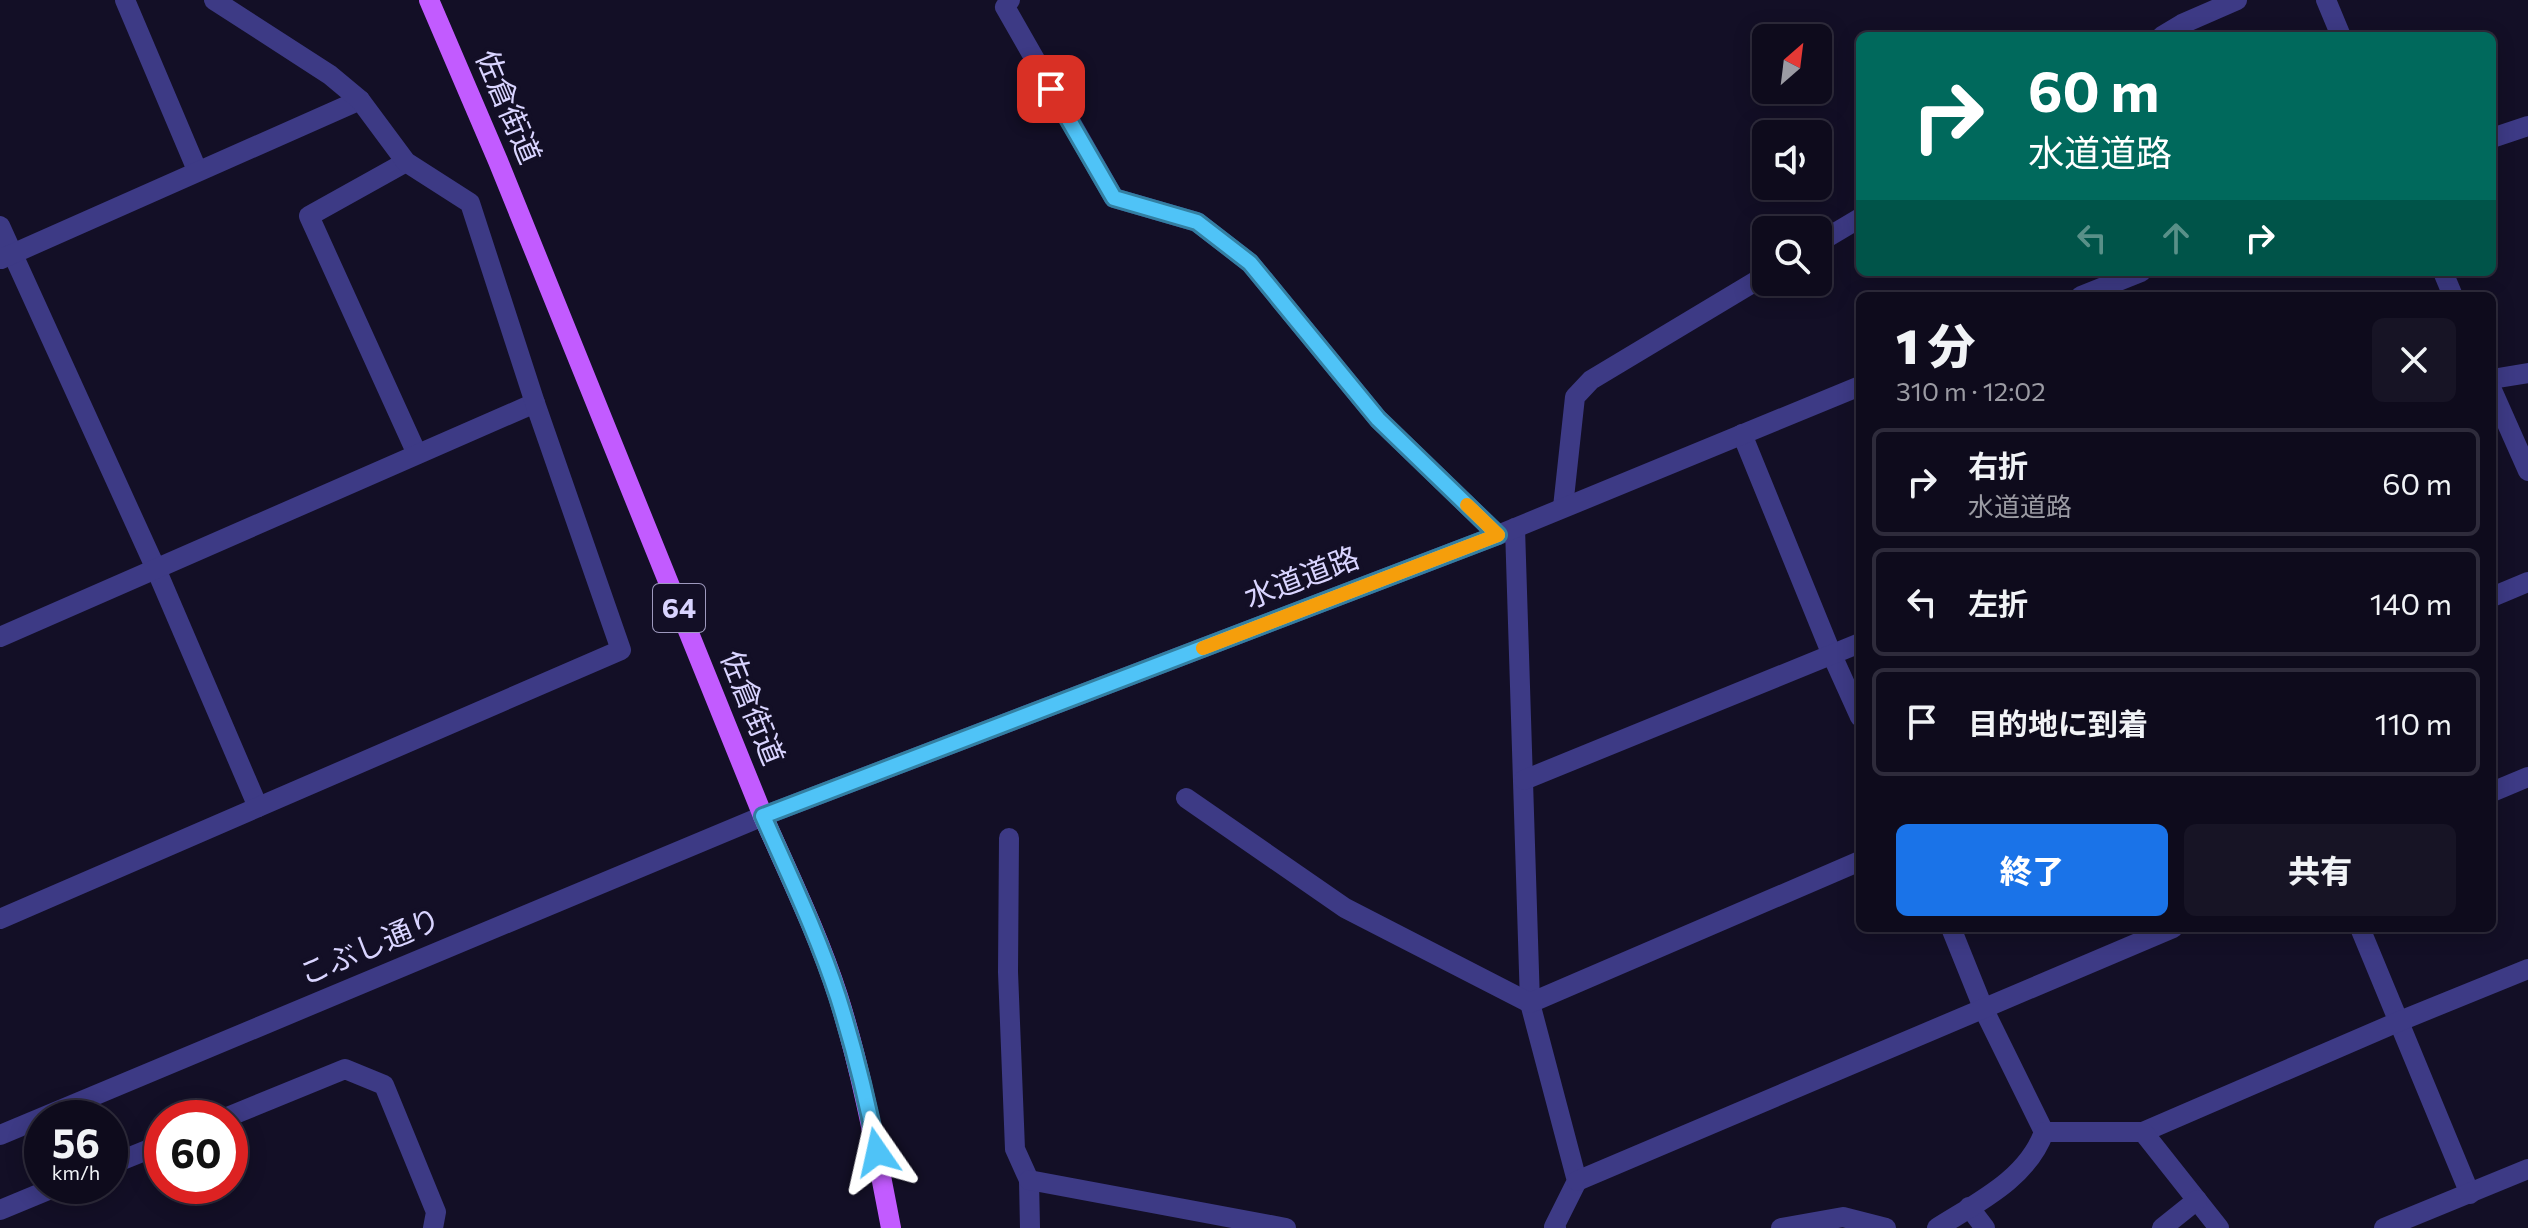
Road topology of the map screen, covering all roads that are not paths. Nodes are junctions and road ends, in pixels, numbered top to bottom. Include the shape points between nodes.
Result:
1 (125, 0) edge
2 (214, 0) edge
3 (429, 0) edge
4 (1010, 0) edge
5 (2237, 0) edge
6 (2326, 0) edge
7 (2169, 32) edge
8 (2339, 32) edge
9 (360, 100) junction
10 (2528, 126) edge
11 (2496, 137) edge
12 (406, 162) junction
13 (197, 170) junction
14 (1856, 220) edge
15 (0, 226) edge
16 (1832, 235) edge
17 (6, 256) edge
18 (2131, 276) edge
19 (1752, 283) edge
20 (2093, 292) edge
21 (2528, 373) edge
22 (2496, 378) edge
23 (1856, 388) edge
24 (2496, 399) edge
25 (535, 403) junction
26 (1742, 434) junction
27 (417, 454) junction
28 (2528, 471) edge
29 (1563, 507) junction
30 (1506, 532) junction
31 (156, 569) junction
32 (2528, 582) edge
33 (2496, 595) edge
34 (0, 637) edge
35 (1856, 645) edge
36 (1832, 655) junction
37 (1856, 708) edge
38 (2528, 777) edge
39 (1524, 780) junction
40 (2496, 790) edge
41 (1186, 798) dead end
42 (258, 807) junction
43 (763, 816) junction
44 (1009, 838) dead end
45 (1856, 863) edge
46 (0, 919) edge
47 (1953, 932) edge
48 (2164, 932) edge
49 (2362, 932) edge
50 (2528, 969) edge
51 (1530, 1003) junction
52 (1984, 1010) junction
53 (2400, 1021) junction
54 (248, 1109) edge
55 (2044, 1132) junction
56 (2143, 1132) junction
57 (0, 1135) edge
58 (2528, 1169) edge
59 (1029, 1180) junction
60 (1577, 1181) junction
61 (2470, 1194) junction
62 (24, 1200) edge
63 (2197, 1200) junction
64 (1969, 1207) junction
65 (0, 1210) edge
66 (433, 1228) edge
67 (891, 1228) edge
68 (1030, 1228) edge
69 (1286, 1228) edge
70 (1553, 1228) edge
71 (1781, 1228) edge
72 (1886, 1228) edge
73 (1937, 1228) edge
74 (1985, 1228) edge
75 (2162, 1228) edge
76 (2219, 1228) edge
77 (2384, 1228) edge

1 - 13 street
2 - 9 street
3 - 43 main road, 佐倉街道 / 64
4 - 30 street via 1005,7 1114,198 1197,222 1250,263 1378,419
5 - 7 street
6 - 8 street
9 - 12 street
9 - 13 street
10 - 11 street
12 - 25 street via 470,203
12 - 27 street via 309,216
13 - 17 street
14 - 16 street
15 - 17 street
17 - 31 street
18 - 20 street
19 - 29 street via 1591,380 1575,397
21 - 22 street
23 - 26 street, 水道道路
24 - 28 street
25 - 27 street
25 - 42 street via 621,650
26 - 29 street, 水道道路
26 - 36 street
27 - 31 street
29 - 30 street, 水道道路
30 - 39 street
30 - 43 street, 水道道路
31 - 34 street
31 - 42 street
32 - 33 street
35 - 36 street
36 - 37 street
36 - 39 street
38 - 40 street
39 - 51 street
41 - 51 street via 1345,908
42 - 46 street
43 - 57 street, こぶし通り
43 - 67 main road, 佐倉街道 / 64 via 837,995 867,1102
44 - 59 street via 1015,1149
45 - 51 street
47 - 52 street
48 - 52 street
49 - 53 street
50 - 53 street
51 - 60 street
52 - 55 street
52 - 60 street
53 - 56 street
53 - 61 street
54 - 66 street via 345,1069 384,1085 436,1212
55 - 56 street
55 - 64 street via 2038,1150 2016,1176
56 - 63 street
58 - 61 street
59 - 68 street
59 - 69 street
60 - 70 street
61 - 77 street
62 - 65 street
63 - 75 street
63 - 76 street
64 - 73 street
64 - 74 street
71 - 72 street via 1843,1217

